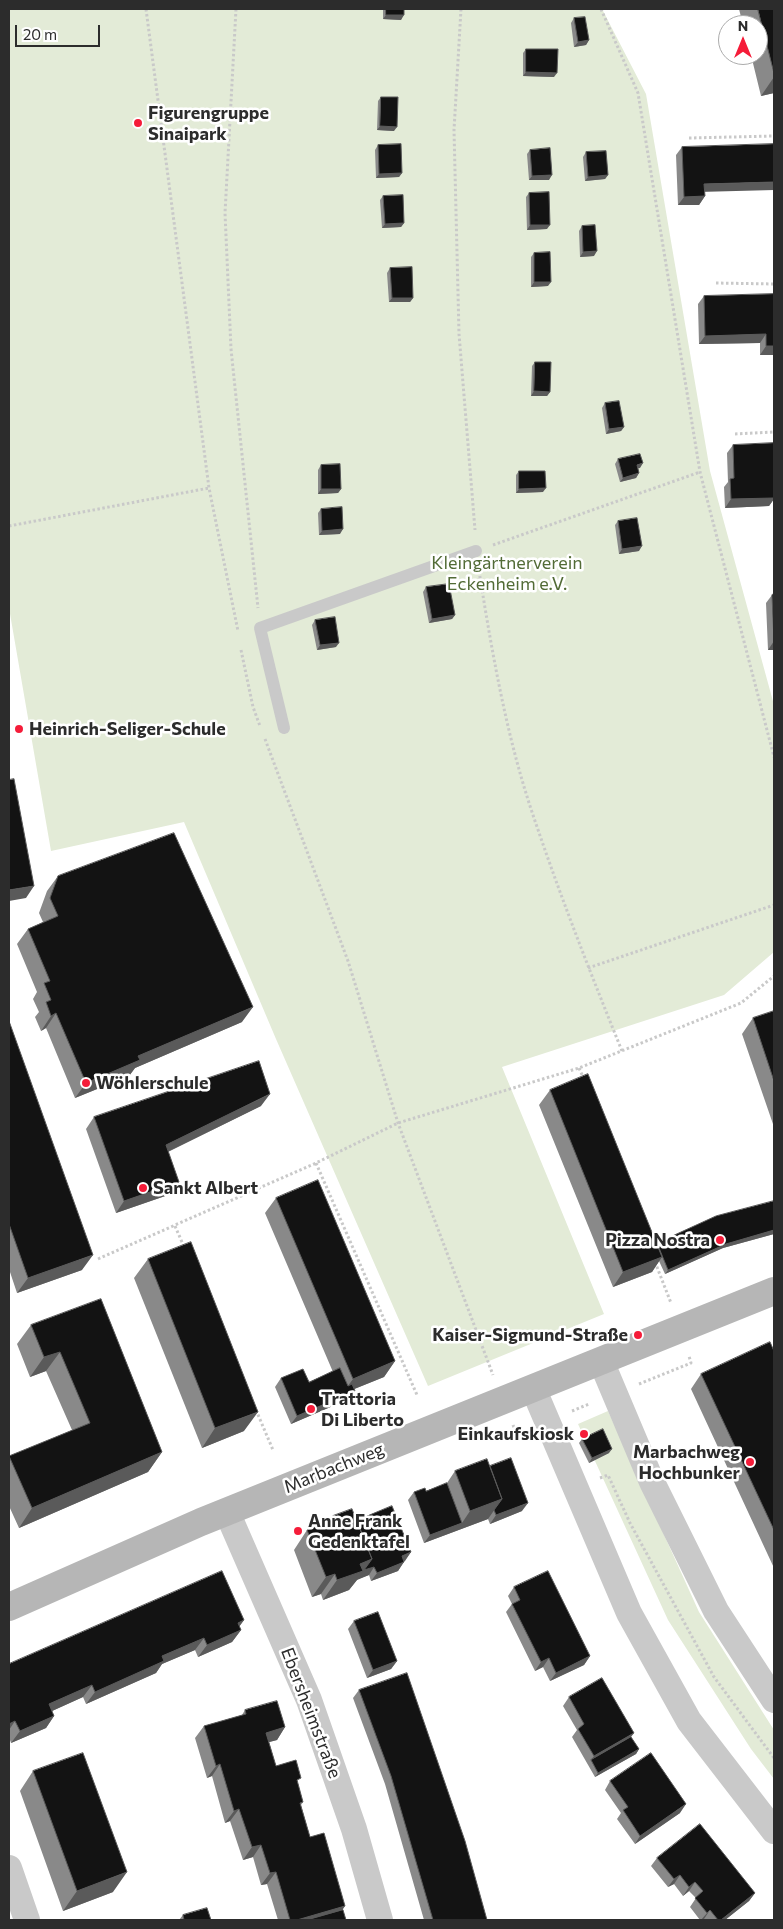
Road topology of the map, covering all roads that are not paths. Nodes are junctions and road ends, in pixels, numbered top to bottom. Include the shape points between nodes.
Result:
1 (476, 552) road end
2 (284, 728) dead end
3 (774, 1291) edge
4 (601, 1360) junction
5 (532, 1388) junction
6 (227, 1512) junction
7 (9, 1607) edge
8 (774, 1700) edge
9 (774, 1831) edge
10 (9, 1868) edge
11 (27, 1920) edge
12 (380, 1920) edge

1 - 2 lane via 260,628
3 - 4 main road, Marbachweg
4 - 5 main road, Marbachweg
4 - 8 street via 652,1482 716,1610
5 - 6 main road, Marbachweg
5 - 9 street via 628,1613 689,1721
6 - 7 main road, Marbachweg
6 - 12 street, Ebersheimstraße via 309,1700 354,1829
10 - 11 street

